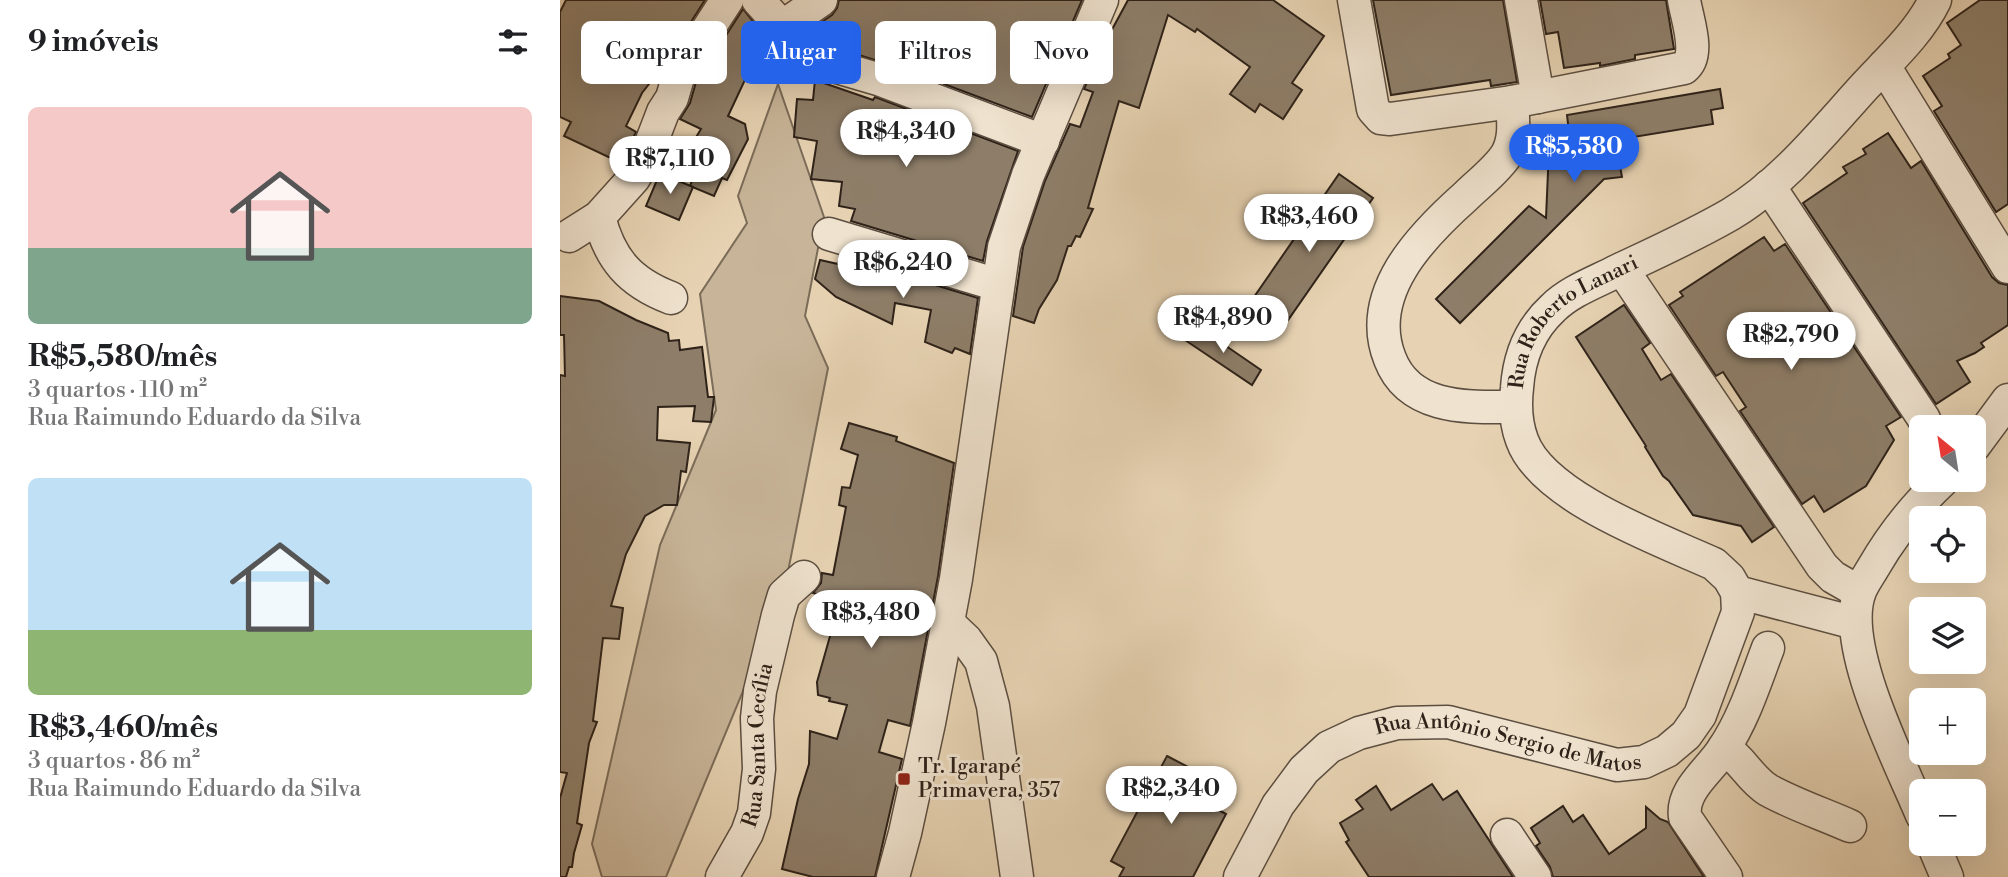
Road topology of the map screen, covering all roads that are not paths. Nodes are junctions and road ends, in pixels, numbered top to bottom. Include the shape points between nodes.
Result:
1 (727, 0) edge
2 (758, 0) edge
3 (821, 0) edge
4 (1102, 0) edge
5 (1354, 0) edge
6 (1521, 0) edge
7 (1684, 0) edge
8 (1935, 0) edge
9 (777, 21) edge
10 (791, 21) edge
11 (1884, 66) junction
12 (861, 74) edge
13 (1525, 99) junction
14 (1043, 141) junction
15 (1769, 186) junction
16 (599, 217) junction
17 (563, 232) edge
18 (829, 234) dead end
19 (2008, 267) edge
20 (1622, 269) junction
21 (998, 285) junction
22 (671, 298) dead end
23 (2008, 401) edge
24 (1515, 407) junction
25 (1921, 415) edge
26 (1986, 430) edge
27 (1931, 492) edge
28 (804, 577) dead end
29 (1737, 592) junction
30 (1859, 592) junction
31 (948, 623) junction
32 (1855, 623) junction
33 (1768, 648) dead end
34 (1724, 748) junction
35 (1909, 784) edge
36 (1850, 826) dead end
37 (1507, 835) dead end
38 (1938, 856) edge
39 (722, 877) edge
40 (893, 877) edge
41 (1017, 877) edge
42 (1240, 877) edge
43 (1535, 877) edge
44 (1726, 877) edge
45 (1947, 877) edge

1 - 16 street via 679,74 634,178
2 - 9 street
3 - 10 street
4 - 14 street
5 - 13 street via 1369,97 1381,118
6 - 13 street
7 - 13 street via 1692,52 1684,68
8 - 11 street, Rua Roberto Lanari via 1927,17
11 - 15 street, Rua Roberto Lanari
11 - 19 street
12 - 14 street
13 - 24 street via 1506,156 1422,241 1397,276 1382,318 1383,341 1392,365 1422,395 1465,407
14 - 21 street via 1014,213
15 - 20 street, Rua Roberto Lanari via 1732,213
15 - 25 street
16 - 17 street
16 - 22 street via 618,264
18 - 21 street
20 - 24 street, Rua Roberto Lanari via 1553,307 1534,330 1519,363
20 - 30 street via 1822,566
21 - 31 street
23 - 26 street
24 - 29 street, Rua Roberto Lanari via 1522,441 1539,468 1555,482 1586,505 1714,564
27 - 30 street via 1890,538
28 - 39 street, Rua Santa Cecília via 784,595 778,615 760,691 754,813
29 - 32 street
29 - 42 street, Rua Antônio Sergio de Matos via 1738,612 1700,715 1667,751 1644,762 1617,765 1448,722 1397,723 1359,733 1329,747 1304,770 1278,806
30 - 32 street
31 - 40 street
31 - 41 street via 981,661 993,706
32 - 35 street via 1867,683
33 - 34 street via 1745,709
34 - 36 street via 1768,790
34 - 44 street via 1684,807 1685,817
37 - 43 street
38 - 45 street

